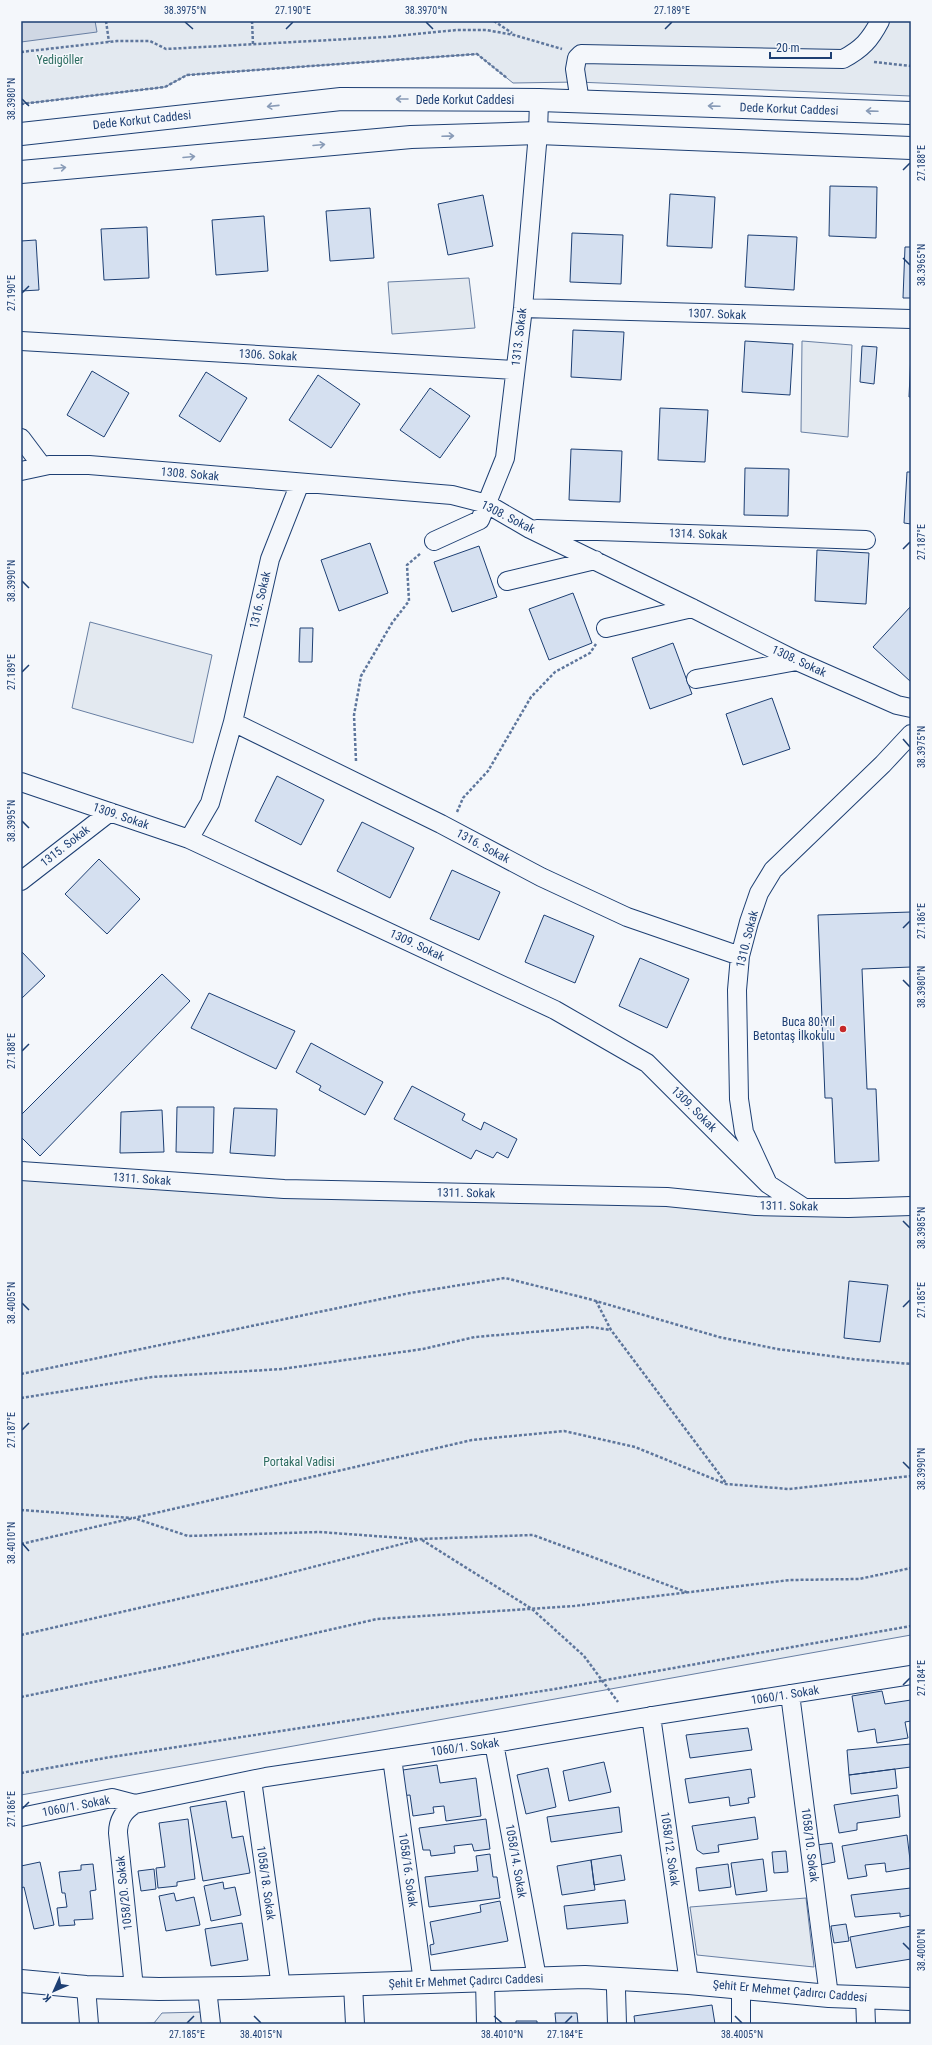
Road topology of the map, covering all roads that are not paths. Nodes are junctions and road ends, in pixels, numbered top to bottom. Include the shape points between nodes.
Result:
1 (880, 21) edge
2 (539, 100) junction
3 (580, 102) junction
4 (911, 113) edge
5 (538, 133) junction
6 (21, 134) edge
7 (911, 148) edge
8 (21, 172) edge
9 (522, 308) junction
10 (911, 319) edge
11 (21, 341) edge
12 (515, 370) junction
13 (21, 438) edge
14 (42, 466) junction
15 (21, 471) edge
16 (300, 483) junction
17 (487, 504) junction
18 (530, 529) junction
19 (434, 540) road end
20 (866, 540) dead end
21 (595, 560) junction
22 (507, 582) dead end
23 (692, 608) junction
24 (606, 628) road end
25 (797, 661) junction
26 (696, 679) dead end
27 (911, 708) edge
28 (233, 722) junction
29 (911, 734) edge
30 (21, 782) edge
31 (110, 812) junction
32 (189, 839) junction
33 (21, 881) edge
34 (740, 956) junction
35 (21, 1171) edge
36 (768, 1184) junction
37 (911, 1206) edge
38 (802, 1207) junction
39 (911, 1675) edge
40 (790, 1694) junction
41 (651, 1716) junction
42 (494, 1744) junction
43 (392, 1758) junction
44 (252, 1780) junction
45 (135, 1804) junction
46 (21, 1817) edge
47 (537, 1978) junction
48 (618, 1978) junction
49 (484, 1980) junction
50 (21, 1981) edge
51 (423, 1982) junction
52 (689, 1983) junction
53 (353, 1985) junction
54 (86, 1987) junction
55 (281, 1987) junction
56 (741, 1987) junction
57 (134, 1988) junction
58 (207, 1989) junction
59 (829, 1996) junction
60 (865, 1997) junction
61 (911, 1999) edge
62 (89, 2024) edge
63 (211, 2024) edge
64 (355, 2024) edge
65 (486, 2024) edge
66 (617, 2024) edge
67 (741, 2024) edge
68 (866, 2024) edge

1 - 3 street via 868,41 858,50 842,58 581,54 577,58 575,69
2 - 3 main road, Dede Korkut Caddesi
2 - 5 street, 1313. Sokak
2 -> 6 main road, Dede Korkut Caddesi via 341,99
4 -> 3 main road, Dede Korkut Caddesi
5 - 7 main road
8 -> 5 main road via 412,137
5 - 9 street, 1313. Sokak
9 - 10 street, 1307. Sokak
9 - 12 street, 1313. Sokak
11 - 12 street, 1306. Sokak
12 - 17 street, 1313. Sokak via 505,458
13 - 14 street
14 - 15 street, 1308. Sokak
14 - 16 street, 1308. Sokak via 89,465
16 - 17 street, 1308. Sokak via 452,495
16 - 28 street, 1316. Sokak via 270,559
17 - 18 street, 1308. Sokak
17 - 19 street, 1313. Sokak via 480,520
18 - 20 street, 1314. Sokak
18 - 21 street, 1308. Sokak
21 - 22 street
21 - 23 street, 1308. Sokak
23 - 24 street
23 - 25 street, 1308. Sokak
25 - 26 street
25 - 27 street, 1308. Sokak via 897,705
28 - 32 street, 1316. Sokak via 210,803
28 - 34 street, 1316. Sokak via 449,828 541,877 627,917
29 - 34 street, 1310. Sokak via 773,870 759,893
30 - 31 street, 1309. Sokak
31 - 32 street, 1309. Sokak
31 - 33 street, 1315. Sokak
32 - 36 street, 1309. Sokak via 555,1010 647,1063
34 - 36 street, 1310. Sokak via 737,990 739,1099 744,1132
35 - 38 street, 1311. Sokak via 284,1188 667,1197 756,1206
36 - 38 street
37 - 38 street, 1311. Sokak
39 - 40 street, 1060/1. Sokak
40 - 41 street, 1060/1. Sokak
40 - 59 street, 1058/10. Sokak
41 - 42 street, 1060/1. Sokak
41 - 52 street, 1058/12. Sokak
42 - 43 street, 1060/1. Sokak
42 - 47 street, 1058/14. Sokak
43 - 44 street, 1060/1. Sokak
43 - 51 street, 1058/16. Sokak
44 - 45 street, 1060/1. Sokak
44 - 55 street, 1058/18. Sokak
45 - 46 street, 1060/1. Sokak via 112,1798
45 - 57 street, 1058/20. Sokak via 123,1814 118,1826
47 - 48 main road, Şehit Er Mehmet Çadırcı Caddesi
47 - 49 main road, Şehit Er Mehmet Çadırcı Caddesi
48 - 52 main road, Şehit Er Mehmet Çadırcı Caddesi
48 - 66 street
49 - 51 main road, Şehit Er Mehmet Çadırcı Caddesi
49 - 65 street
50 - 54 main road, Şehit Er Mehmet Çadırcı Caddesi
51 - 53 main road, Şehit Er Mehmet Çadırcı Caddesi
52 - 56 main road, Şehit Er Mehmet Çadırcı Caddesi
53 - 55 main road, Şehit Er Mehmet Çadırcı Caddesi
53 - 64 street
54 - 57 main road, Şehit Er Mehmet Çadırcı Caddesi
54 - 62 street
55 - 58 main road, Şehit Er Mehmet Çadırcı Caddesi
56 - 59 main road, Şehit Er Mehmet Çadırcı Caddesi
56 - 67 street
57 - 58 main road, Şehit Er Mehmet Çadırcı Caddesi
58 - 63 street
59 - 60 main road, Şehit Er Mehmet Çadırcı Caddesi
60 - 61 main road, Şehit Er Mehmet Çadırcı Caddesi
60 - 68 street

